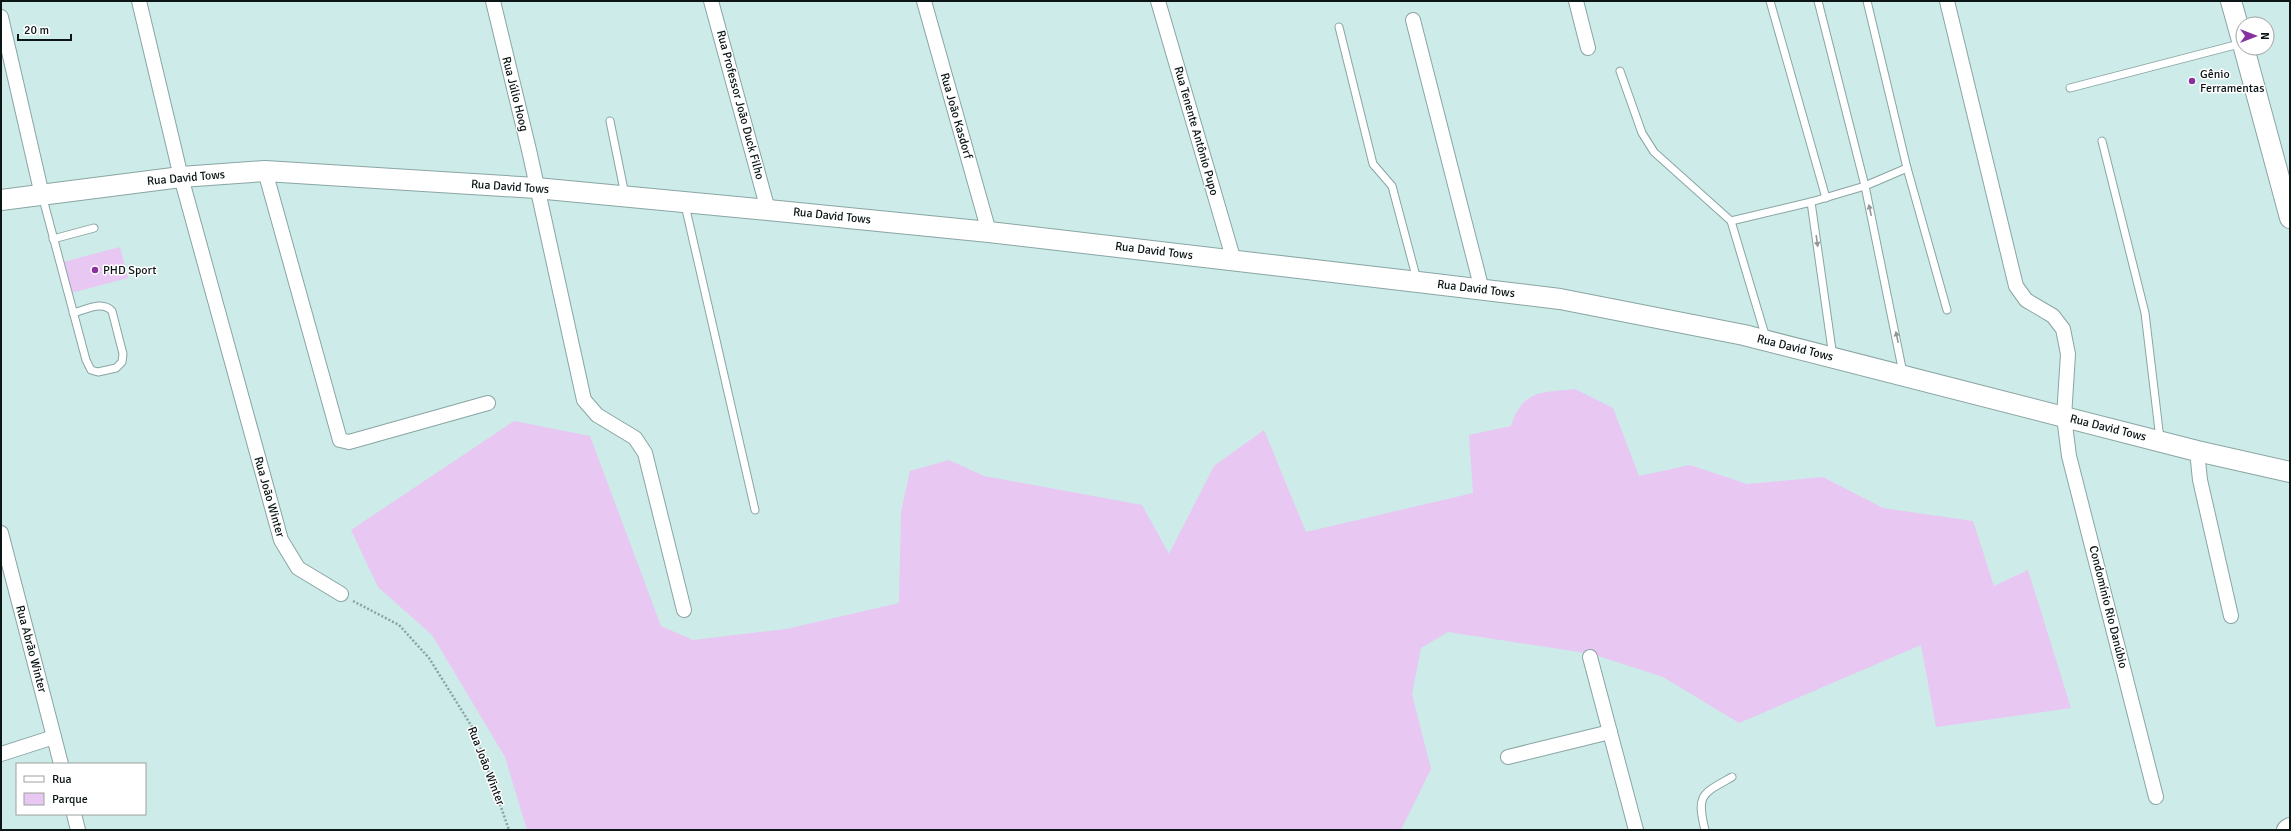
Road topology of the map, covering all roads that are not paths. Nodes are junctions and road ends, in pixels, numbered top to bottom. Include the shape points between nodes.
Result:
1 (139, 1) edge
2 (493, 1) edge
3 (711, 1) edge
4 (924, 1) edge
5 (1158, 1) edge
6 (1576, 1) edge
7 (1770, 1) edge
8 (1818, 1) edge
9 (1867, 1) edge
10 (1947, 1) edge
11 (2231, 1) edge
12 (2235, 16) edge
13 (1, 17) edge
14 (1413, 20) dead end
15 (1339, 27) dead end
16 (2235, 46) edge
17 (1588, 48) dead end
18 (2246, 56) edge
19 (1620, 71) dead end
20 (2070, 88) dead end
21 (610, 121) dead end
22 (2102, 141) dead end
23 (1907, 168) junction
24 (265, 171) junction
25 (181, 177) junction
26 (1865, 186) junction
27 (536, 188) junction
28 (42, 195) junction
29 (626, 197) junction
30 (1826, 198) junction
31 (1, 200) edge
32 (685, 202) junction
33 (1811, 202) junction
34 (768, 210) junction
35 (2290, 218) edge
36 (1731, 220) junction
37 (94, 228) dead end
38 (989, 232) junction
39 (53, 238) junction
40 (1234, 261) junction
41 (1418, 282) junction
42 (1482, 290) junction
43 (1947, 310) dead end
44 (73, 313) junction
45 (1766, 340) junction
46 (1833, 357) junction
47 (1903, 376) junction
48 (488, 403) dead end
49 (2064, 417) junction
50 (2160, 441) junction
51 (2197, 451) junction
52 (2290, 472) edge
53 (755, 510) dead end
54 (1, 533) edge
55 (341, 594) road end
56 (684, 610) dead end
57 (2231, 616) dead end
58 (1590, 657) dead end
59 (1610, 732) junction
60 (54, 737) junction
61 (1, 754) edge
62 (1508, 758) dead end
63 (61, 763) edge
64 (1732, 777) dead end
65 (2156, 797) dead end
66 (74, 815) edge
67 (2290, 828) edge
68 (78, 830) edge
69 (1636, 830) edge
70 (1705, 830) edge
71 (2287, 830) edge

1 - 25 street, Rua João Winter
2 - 27 street, Rua Júlio Hoog
3 - 34 street, Rua Professor João Duck Filho
4 - 38 street, Rua João Kasdorf
5 - 40 street, Rua Tenente Antônio Pupo
6 - 17 street
7 - 30 lane
8 - 26 lane
9 - 23 lane
10 - 49 street, Condomínio Rio Danúbio via 2016,286 2026,300 2053,316 2063,329 2068,354
11 - 12 street
13 - 28 street
14 - 42 street
15 - 41 lane via 1373,164 1392,186
16 - 20 lane
18 - 35 street
19 - 36 lane via 1642,133 1654,152
21 - 29 lane
22 - 50 lane via 2145,313
23 - 26 lane
23 - 43 lane
24 - 25 street, Rua David Tows
24 - 27 street, Rua David Tows
24 - 48 street via 337,437 349,442
25 - 28 street, Rua David Tows
25 - 55 street, Rua João Winter via 281,540 298,568
26 - 30 lane
47 -> 26 lane
27 - 29 street, Rua David Tows
27 - 56 street, Rua Júlio Hoog via 584,400 597,415 635,438 645,453
28 - 31 street, Rua David Tows
28 - 39 lane
29 - 32 street, Rua David Tows
30 - 33 lane
32 - 34 street, Rua David Tows
32 - 53 lane
33 - 36 lane
33 -> 46 lane
34 - 38 street, Rua David Tows
36 - 45 lane
37 - 39 lane
38 - 40 street, Rua David Tows
39 - 44 lane
40 - 41 street, Rua David Tows
41 - 42 street, Rua David Tows
42 - 45 street, Rua David Tows via 1560,299
44 - 44 lane via 101,305 112,311 123,354 122,362 116,368 98,372 90,370
45 - 46 street, Rua David Tows
46 - 47 street, Rua David Tows
47 - 49 street, Rua David Tows
49 - 50 street, Rua David Tows
49 - 65 street, Condomínio Rio Danúbio via 2069,456
50 - 51 street, Rua David Tows
51 - 52 street, Rua David Tows
51 - 57 street via 2200,480
54 - 60 street, Rua Abrão Winter
58 - 59 street
59 - 62 street
59 - 69 street
60 - 61 street
60 - 63 street, Rua Abrão Winter
64 - 70 lane via 1707,791 1701,800
66 - 68 street
67 - 71 street

